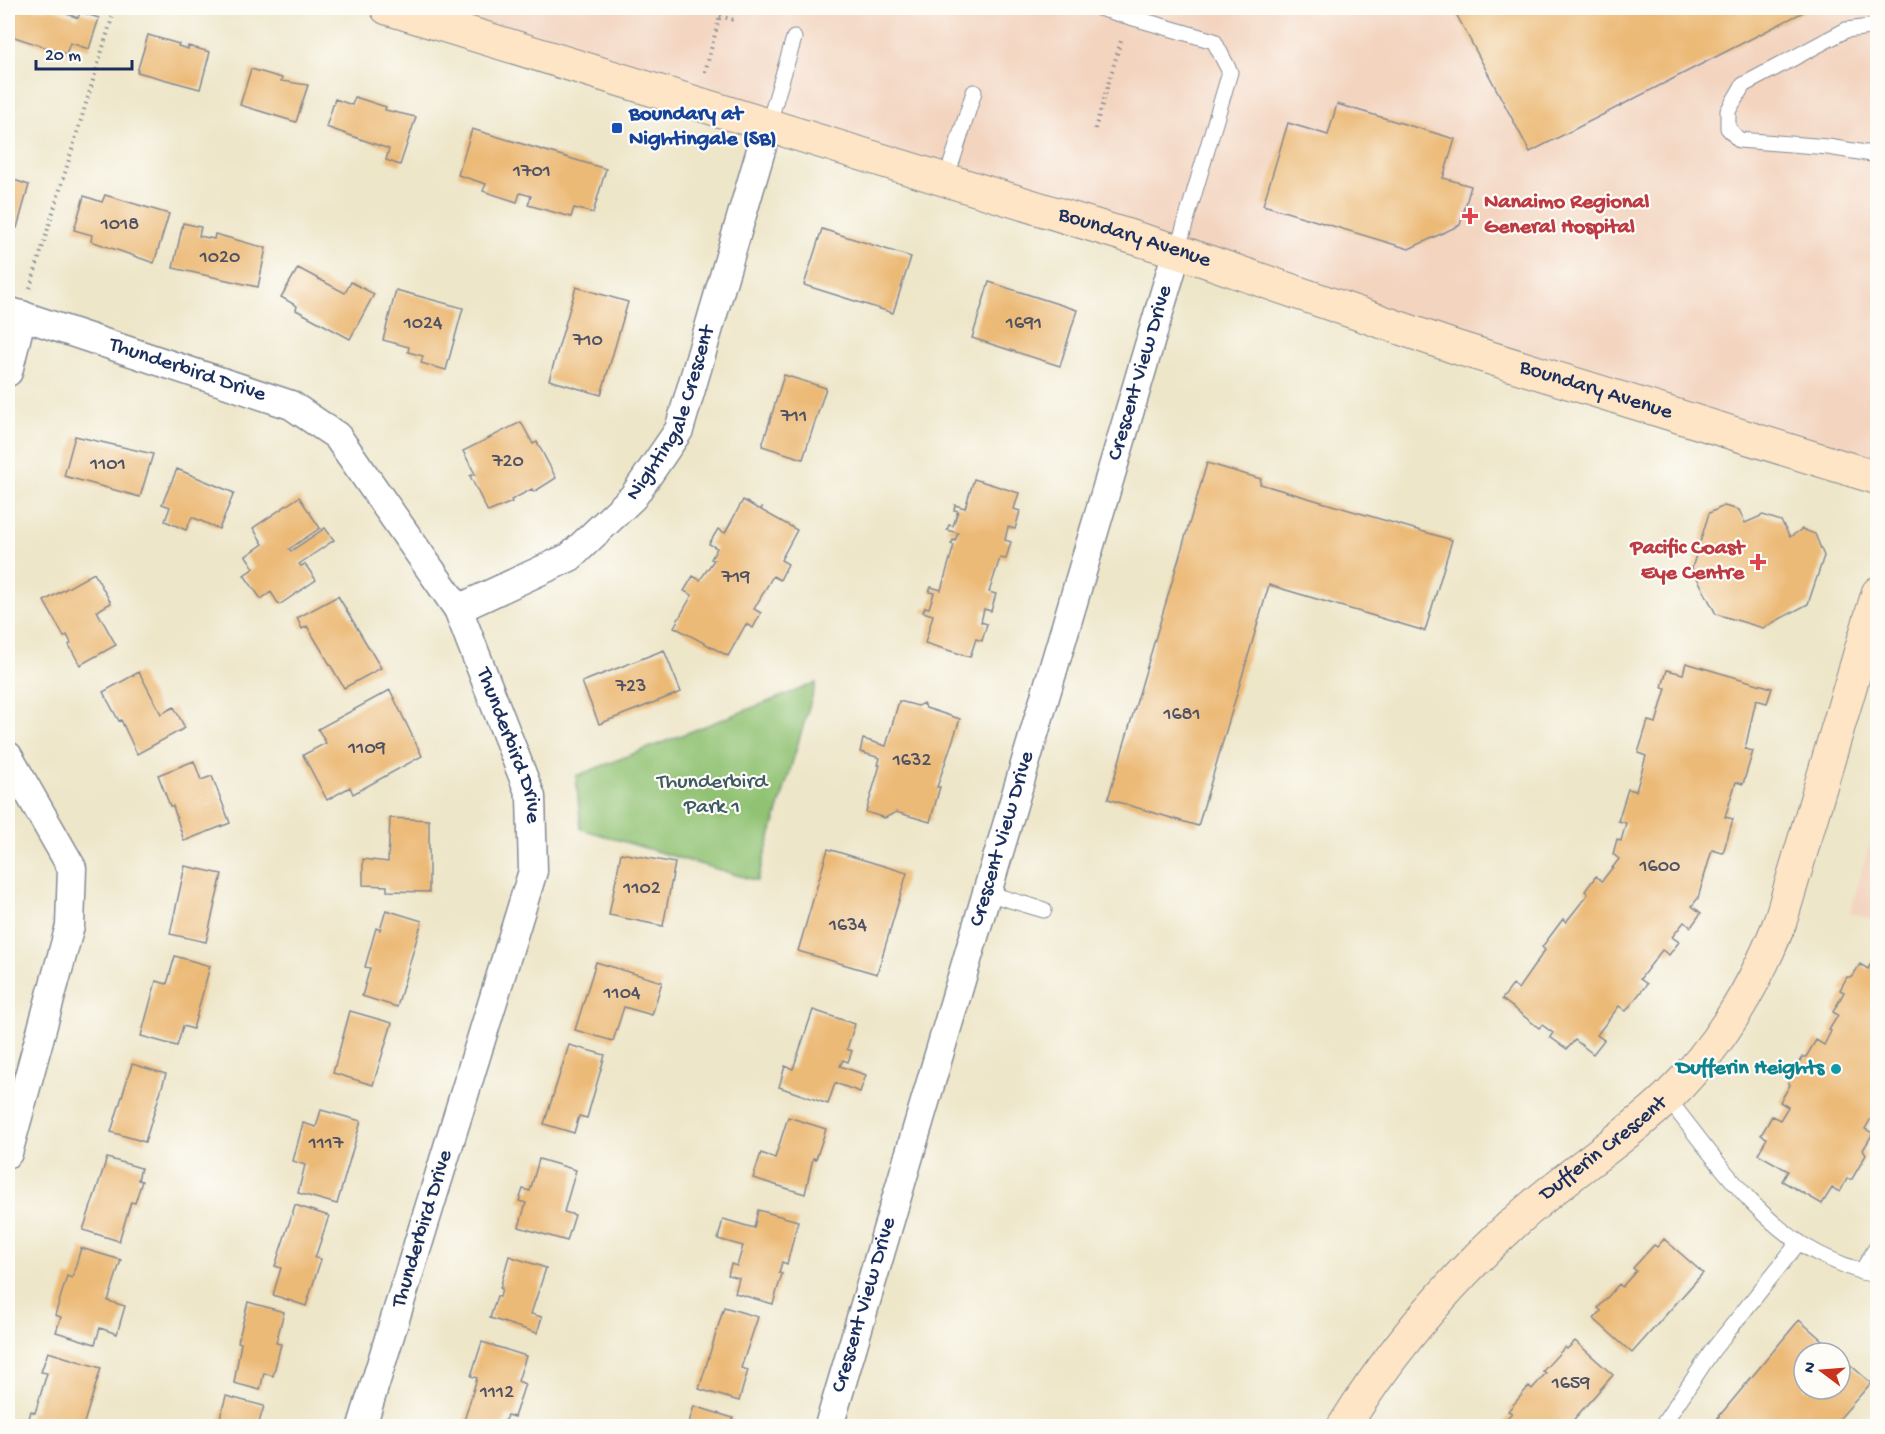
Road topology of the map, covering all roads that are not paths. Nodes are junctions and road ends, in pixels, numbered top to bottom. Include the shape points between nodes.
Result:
1 (387, 8) edge
2 (1099, 8) edge
3 (1878, 26) edge
4 (794, 38) dead end
5 (974, 92) dead end
6 (768, 126) junction
7 (1878, 155) edge
8 (946, 180) junction
9 (1177, 251) junction
10 (15, 313) edge
11 (8, 372) edge
12 (1878, 478) edge
13 (1878, 593) edge
14 (458, 609) junction
15 (8, 756) edge
16 (987, 893) junction
17 (1044, 910) dead end
18 (1667, 1098) junction
19 (8, 1153) edge
20 (1799, 1242) junction
21 (1878, 1245) edge
22 (1861, 1272) junction
23 (1878, 1275) edge
24 (362, 1426) edge
25 (829, 1426) edge
26 (1344, 1426) edge
27 (1662, 1426) edge

1 - 6 street, Boundary Avenue
2 - 9 lane via 1214,40 1230,72
3 - 7 lane via 1846,30 1743,85 1728,111 1728,128 1738,140
4 - 6 lane
5 - 8 lane
6 - 8 street, Boundary Avenue
6 - 14 street, Nightingale Crescent via 679,430 633,497 570,557
8 - 9 street, Boundary Avenue
9 - 12 street, Boundary Avenue via 1455,347
9 - 16 street, Crescent View Drive
10 - 11 street
10 - 14 street, Thunderbird Drive via 291,405 309,417 337,436
13 - 18 street, Dufferin Crescent via 1767,954 1721,1037
14 - 24 street, Thunderbird Drive via 531,797 533,871
15 - 19 street via 72,868 70,926
16 - 17 lane
16 - 25 street, Crescent View Drive
18 - 20 lane via 1754,1203
18 - 26 street, Dufferin Crescent via 1543,1198 1475,1260 1407,1337
20 - 22 lane
20 - 27 lane via 1712,1351
21 - 22 lane
22 - 23 lane

